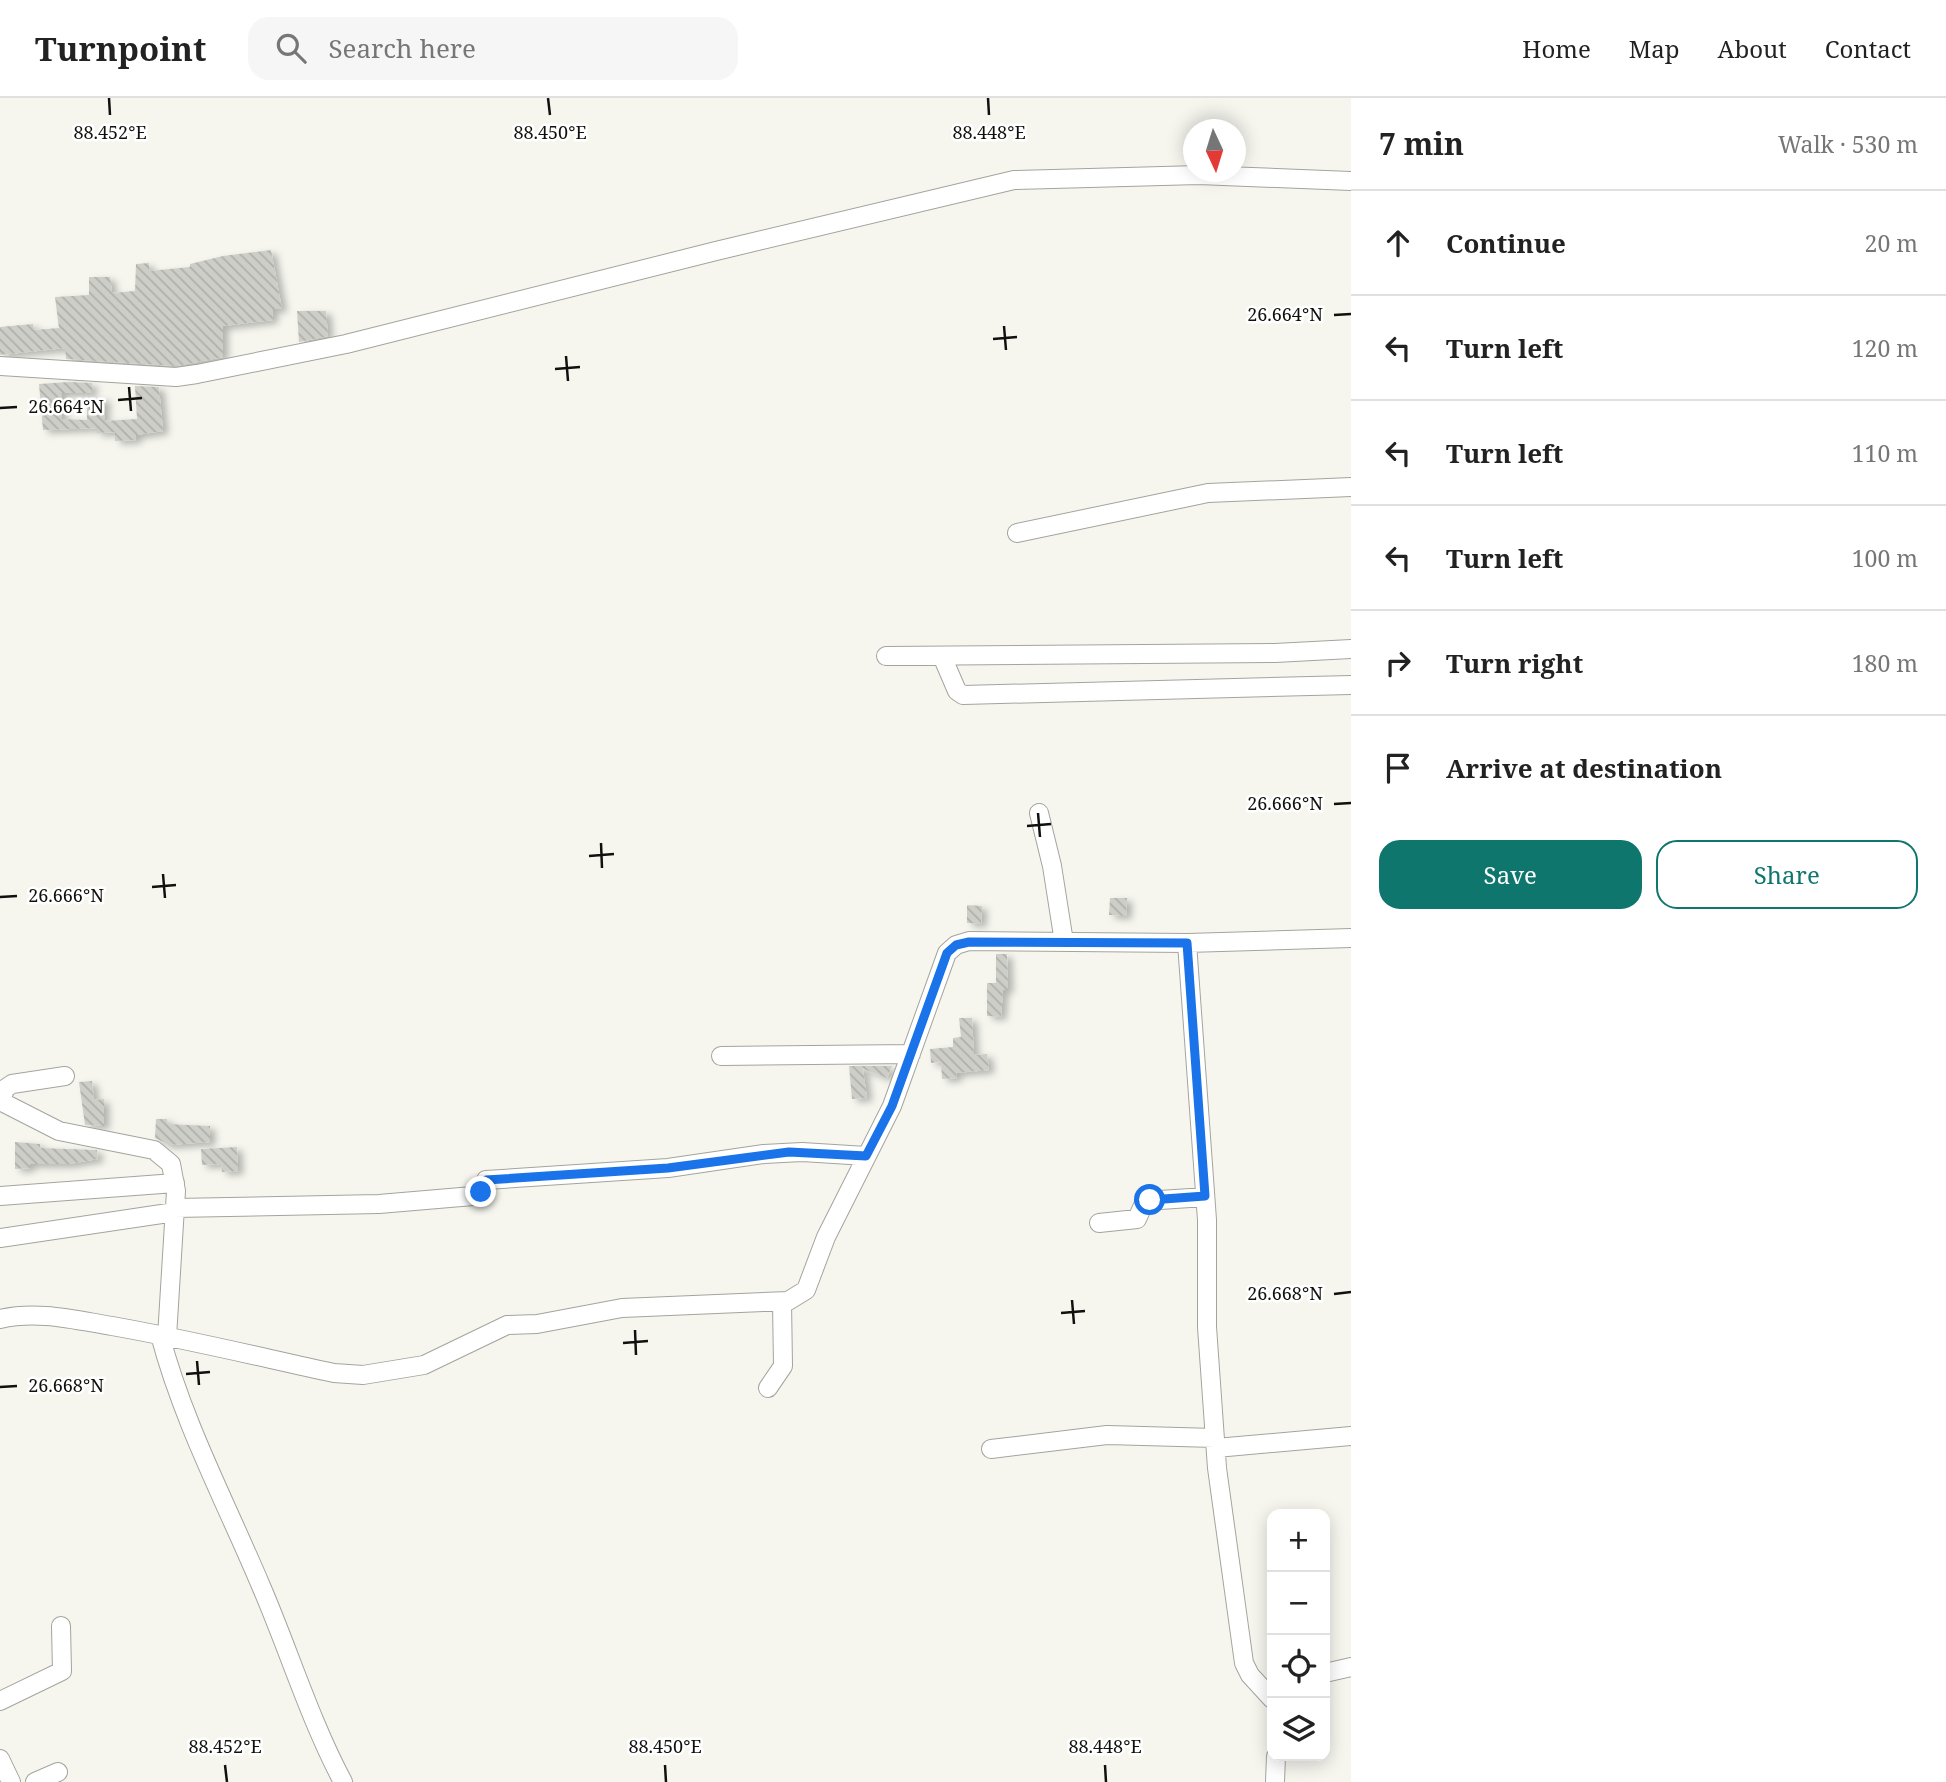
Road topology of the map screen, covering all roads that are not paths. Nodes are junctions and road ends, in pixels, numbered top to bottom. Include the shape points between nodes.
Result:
1 (1351, 181) edge
2 (0, 366) edge
3 (1351, 487) edge
4 (1017, 533) dead end
5 (1351, 649) edge
6 (1275, 653) junction
7 (886, 656) dead end
8 (942, 656) junction
9 (1351, 685) edge
10 (1275, 686) junction
11 (1038, 813) dead end
12 (1351, 937) edge
13 (1064, 942) junction
14 (1187, 943) junction
15 (911, 1054) junction
16 (721, 1056) dead end
17 (65, 1076) dead end
18 (1, 1090) edge
19 (866, 1156) junction
20 (175, 1183) junction
21 (0, 1196) edge
22 (1205, 1196) junction
23 (175, 1210) junction
24 (1099, 1223) dead end
25 (0, 1238) edge
26 (782, 1302) junction
27 (0, 1319) edge
28 (163, 1336) junction
29 (768, 1388) dead end
30 (1351, 1437) edge
31 (1216, 1443) junction
32 (991, 1449) dead end
33 (61, 1626) dead end
34 (1351, 1667) edge
35 (1330, 1672) edge
36 (1267, 1689) edge
37 (0, 1701) edge
38 (0, 1759) edge
39 (1276, 1761) edge
40 (58, 1772) dead end
41 (11, 1782) edge
42 (35, 1782) edge
43 (343, 1782) edge
44 (1275, 1782) edge

1 - 2 street via 1199,175 1014,180 346,344 197,374 176,377
3 - 4 street via 1208,493
5 - 6 street
6 - 8 street
6 - 10 street
7 - 8 street
8 - 10 street via 963,695
9 - 10 street
11 - 13 street
12 - 14 street
13 - 14 street
13 - 15 street via 956,945 947,953
14 - 22 street
15 - 16 street
15 - 19 street via 892,1106
17 - 18 street
18 - 20 street via 77,1137 153,1150 171,1164
19 - 23 street via 789,1152 668,1168 486,1180 481,1192 473,1196 379,1204
19 - 26 street via 806,1290
20 - 21 street
20 - 23 street
22 - 24 street via 1145,1201 1137,1219
22 - 31 street
23 - 25 street
23 - 28 street
26 - 28 street via 622,1308 559,1321 507,1325 424,1365 363,1375 334,1373
26 - 29 street via 783,1366
27 - 28 street via 47,1315
28 - 43 street via 175,1390
30 - 31 street
31 - 32 street via 1107,1435
31 - 36 street via 1238,1639 1250,1675
33 - 37 street via 62,1671
34 - 35 street
38 - 41 street
39 - 44 street
40 - 42 street

